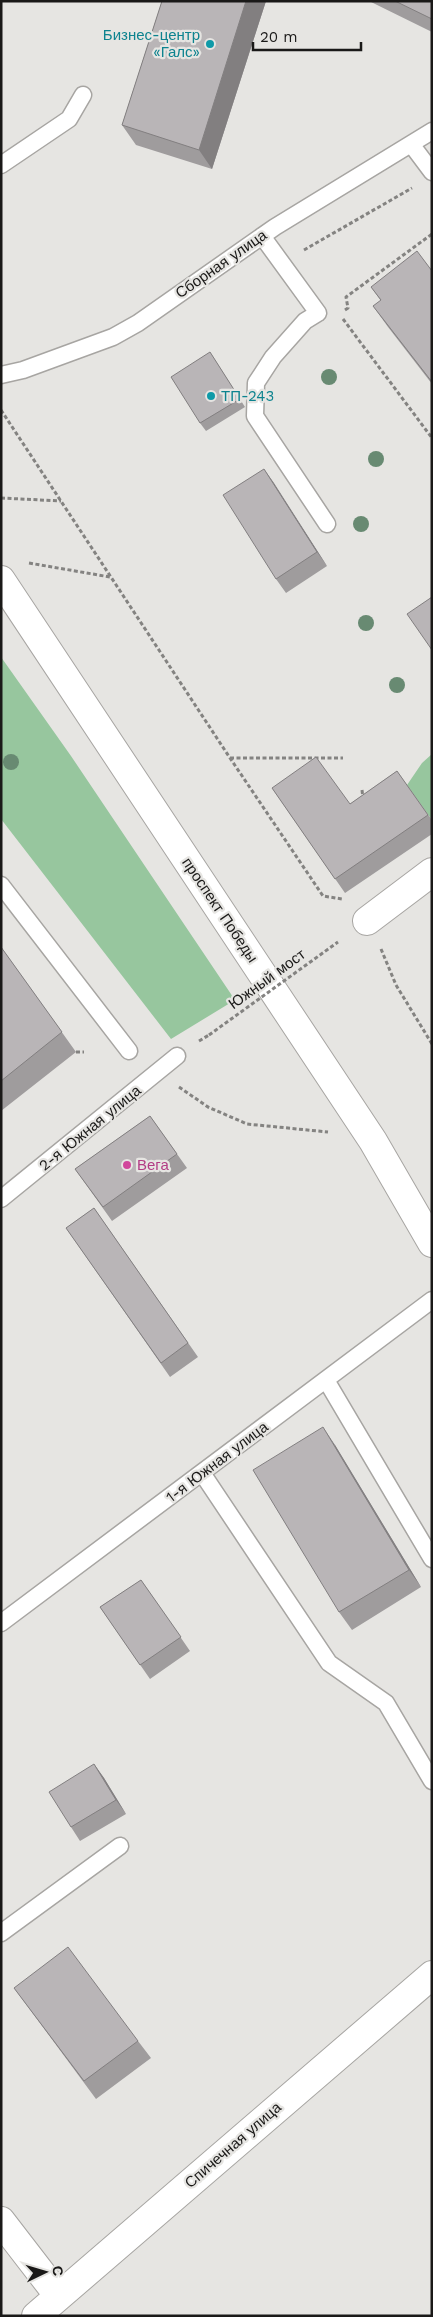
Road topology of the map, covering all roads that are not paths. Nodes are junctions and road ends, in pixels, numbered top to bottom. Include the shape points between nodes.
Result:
1 (83, 95) dead end
2 (432, 132) edge
3 (411, 144) junction
4 (1, 165) edge
5 (432, 172) edge
6 (262, 236) junction
7 (1, 376) edge
8 (327, 524) dead end
9 (10, 571) edge
10 (432, 872) edge
11 (1, 885) edge
12 (367, 921) road end
13 (129, 1051) dead end
14 (177, 1056) dead end
15 (1, 1199) edge
16 (432, 1243) edge
17 (432, 1300) edge
18 (326, 1380) junction
19 (202, 1473) junction
20 (432, 1559) edge
21 (1, 1623) edge
22 (432, 1781) edge
23 (120, 1846) dead end
24 (1, 1933) edge
25 (432, 1975) edge
26 (1, 2221) edge
27 (58, 2295) junction
28 (36, 2316) edge

1 - 4 lane via 69,119
2 - 3 lane, Сборная улица
3 - 5 lane
3 - 6 lane, Сборная улица
6 - 7 lane, Сборная улица via 113,337
6 - 8 lane via 318,313 305,321 273,357 256,383 254,416
9 - 16 street, проспект Победы via 373,1141
10 - 12 street
11 - 13 lane
14 - 15 lane, 2-я Южная улица
17 - 18 lane, 1-я Южная улица
18 - 19 lane, 1-я Южная улица
18 - 20 lane
19 - 21 lane, 1-я Южная улица
19 - 22 lane via 329,1663 386,1703
23 - 24 lane
25 - 27 street, Спичечная улица
26 - 27 street
27 - 28 street, Спичечная улица

